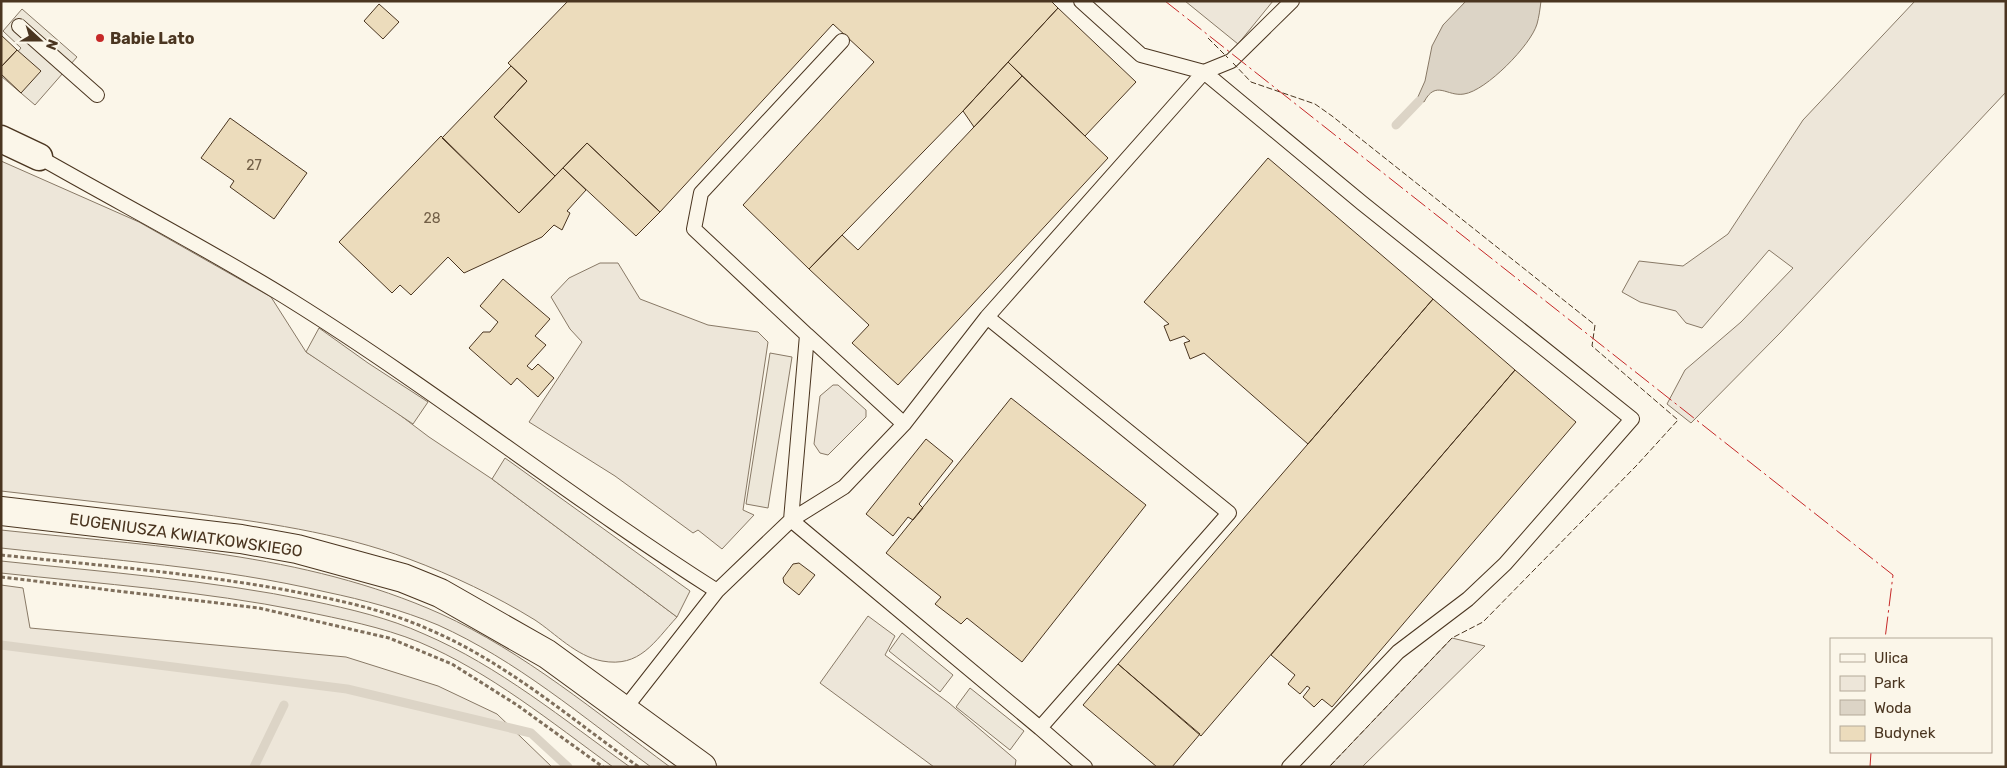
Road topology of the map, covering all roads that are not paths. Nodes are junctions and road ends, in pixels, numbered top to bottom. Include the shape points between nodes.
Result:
1 (1080, 1) edge
2 (1292, 1) edge
3 (19, 26) dead end
4 (842, 41) dead end
5 (1204, 72) junction
6 (97, 95) dead end
7 (1, 139) edge
8 (39, 157) joint
9 (988, 317) junction
10 (807, 335) junction
11 (904, 424) junction
12 (1, 512) edge
13 (791, 520) junction
14 (717, 590) junction
15 (623, 711) junction
16 (1040, 728) junction
17 (702, 767) edge
18 (1085, 767) edge
19 (1289, 767) edge

1 - 5 lane via 1140,55
2 - 5 lane via 1231,61
3 - 6 lane
4 - 10 lane via 701,193 694,229
5 - 9 lane
5 - 19 lane via 1362,204 1632,419 1505,564 1468,599 1398,652
7 - 8 street
8 - 14 lane via 292,301
9 - 11 lane
9 - 16 lane via 1229,513
10 - 11 lane
10 - 13 lane
11 - 13 lane via 844,487
12 - 15 main road, EUGENIUSZA KWIATKOWSKIEGO via 250,541 297,549 394,576 440,593 510,631 547,654
13 - 14 lane
13 - 16 lane
14 - 15 lane
15 - 17 main road, EUGENIUSZA KWIATKOWSKIEGO
16 - 18 lane

